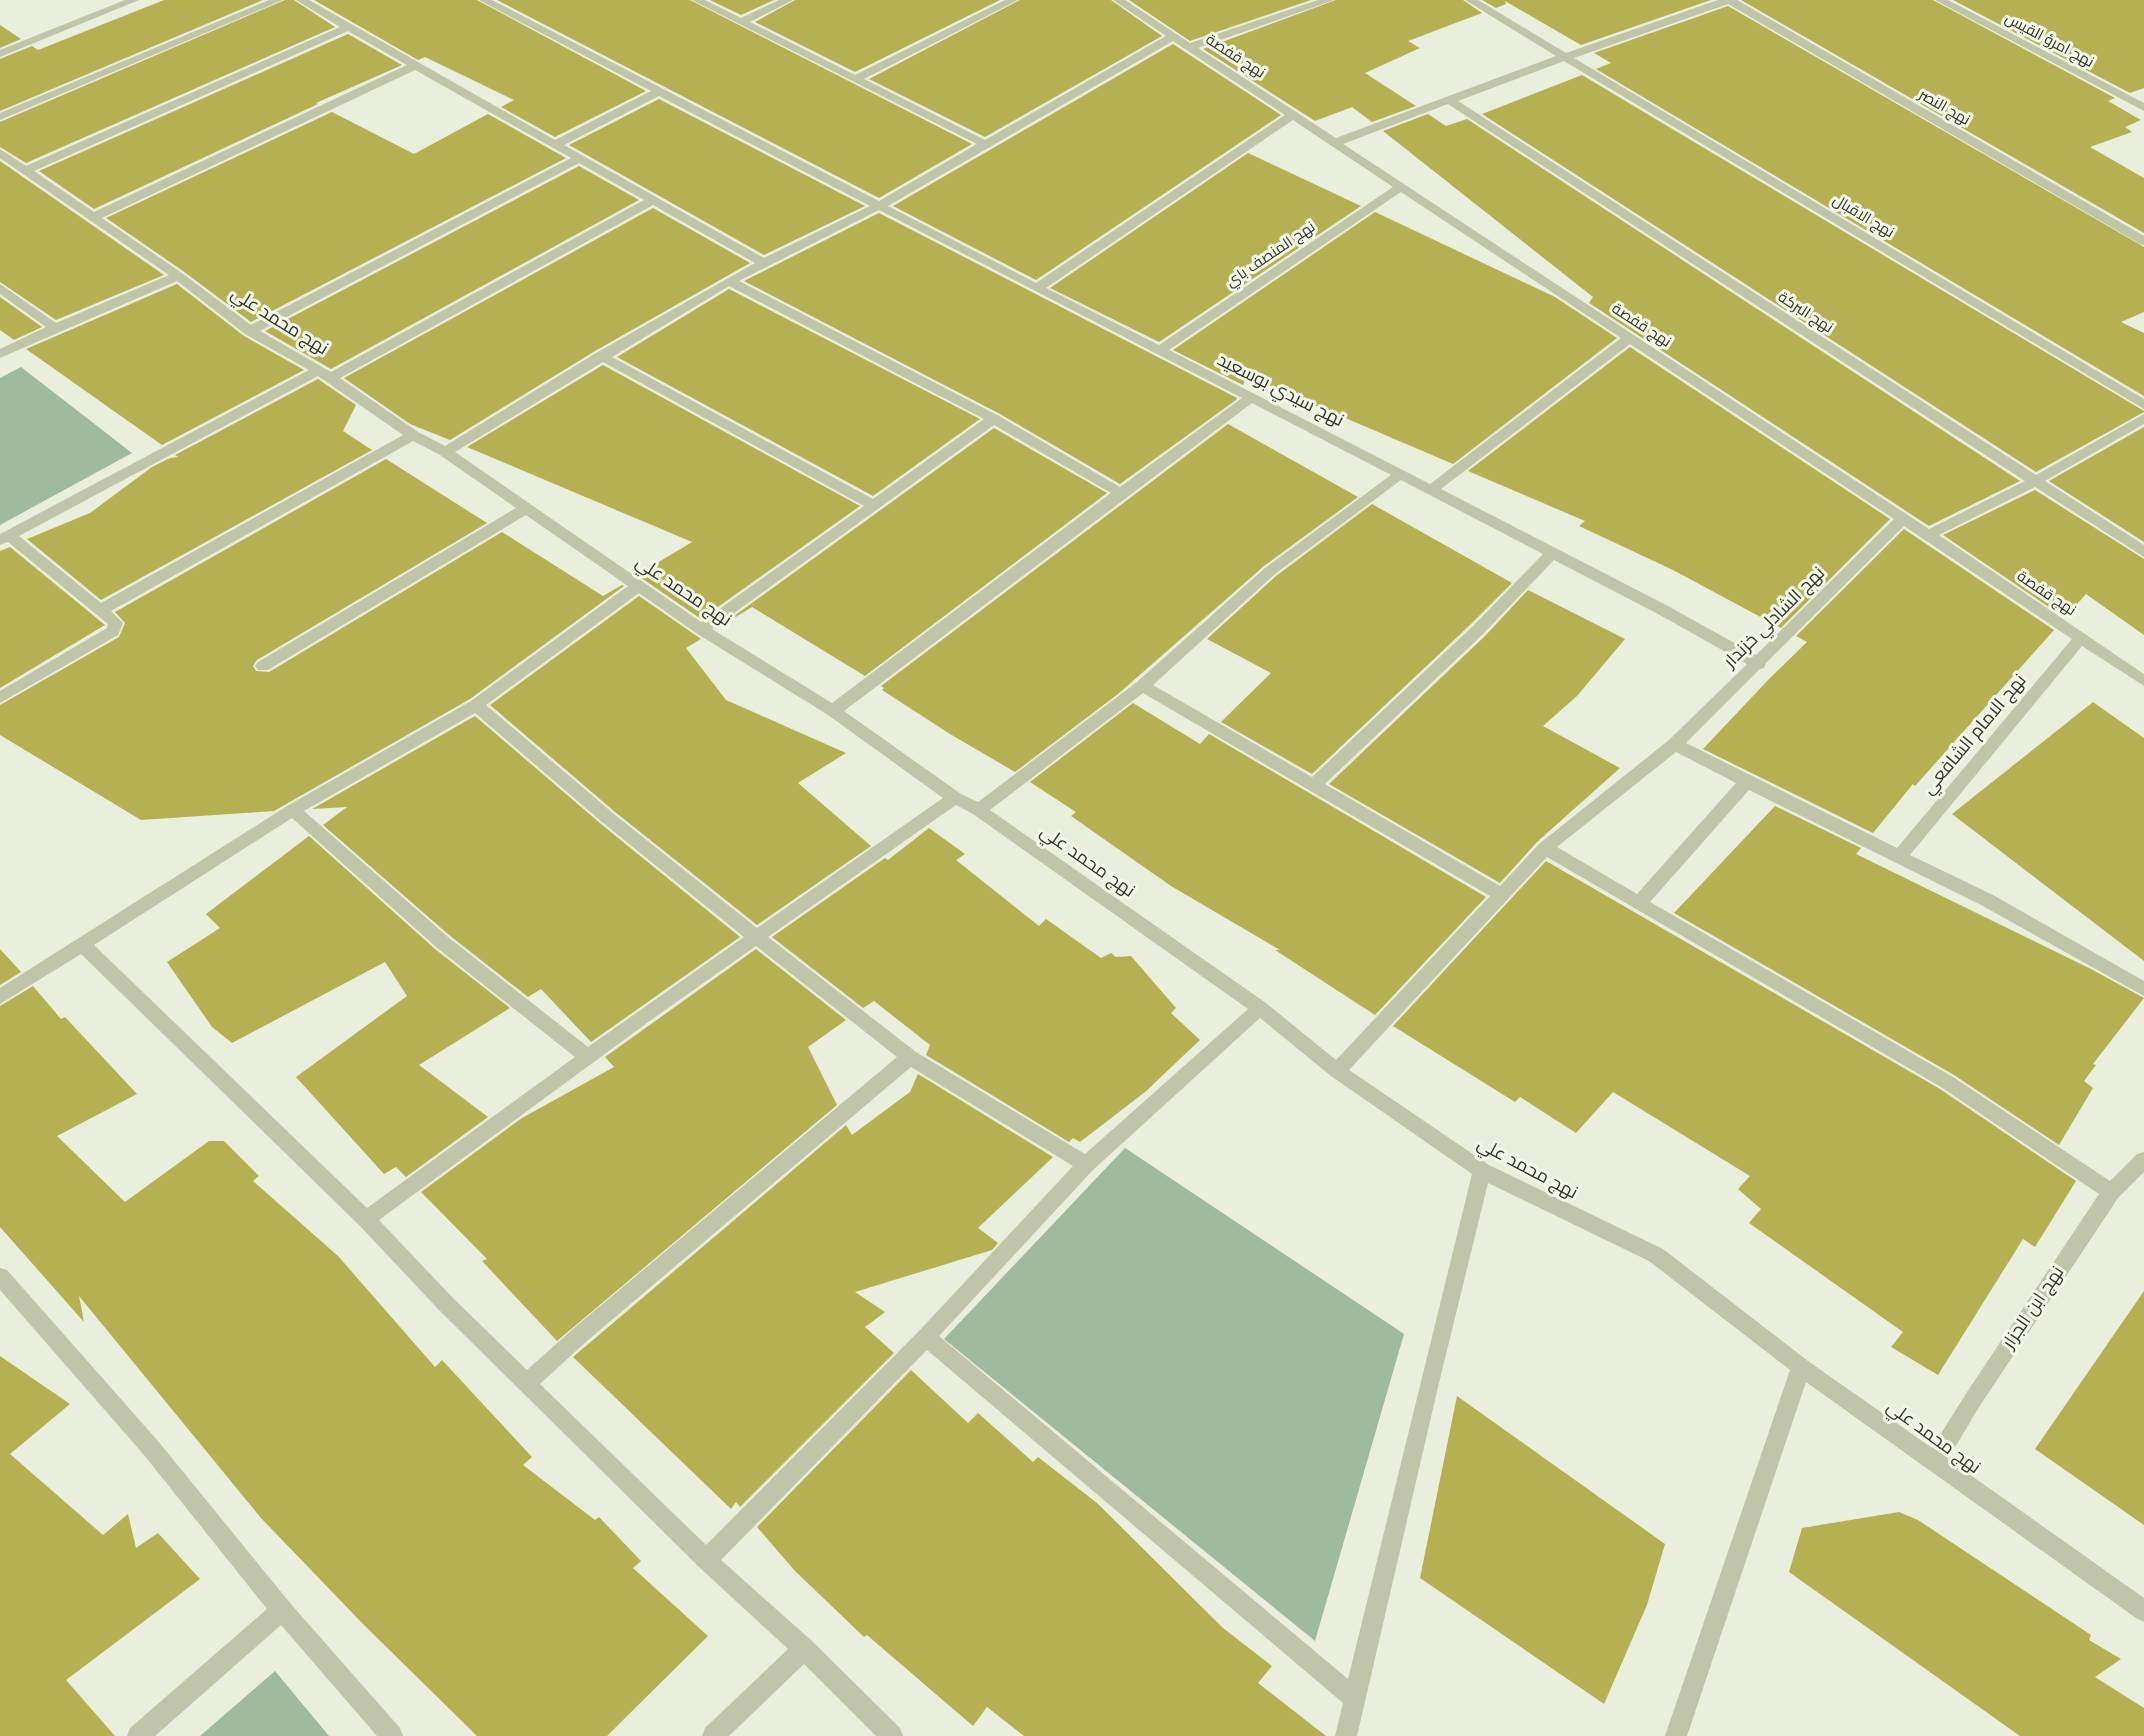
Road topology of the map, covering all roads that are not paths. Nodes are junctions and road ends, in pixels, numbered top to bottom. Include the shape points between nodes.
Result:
1 (134, 0) edge
2 (278, 0) edge
3 (301, 0) edge
4 (484, 0) edge
5 (697, 0) edge
6 (788, 0) edge
7 (1013, 0) edge
8 (1118, 0) edge
9 (1329, 0) edge
10 (1470, 0) edge
11 (1729, 0) edge
12 (1940, 0) edge
13 (741, 22) junction
14 (348, 27) junction
15 (1174, 36) junction
16 (1190, 47) junction
17 (0, 54) edge
18 (1565, 57) junction
19 (416, 65) junction
20 (855, 79) junction
21 (660, 91) junction
22 (1449, 100) junction
23 (2144, 108) edge
24 (1293, 115) junction
25 (0, 117) edge
26 (1334, 143) junction
27 (556, 144) junction
28 (985, 144) junction
29 (0, 153) edge
30 (580, 158) junction
31 (26, 170) junction
32 (1401, 187) junction
33 (654, 200) junction
34 (880, 205) junction
35 (92, 218) junction
36 (2144, 241) edge
37 (765, 264) junction
38 (178, 276) junction
39 (729, 281) junction
40 (0, 288) edge
41 (1037, 288) junction
42 (55, 328) junction
43 (250, 331) junction
44 (1630, 338) junction
45 (1160, 350) junction
46 (0, 354) edge
47 (601, 356) junction
48 (325, 374) junction
49 (1252, 397) junction
50 (2144, 405) edge
51 (2144, 418) edge
52 (993, 419) junction
53 (413, 435) junction
54 (445, 452) junction
55 (1401, 474) junction
56 (2034, 482) junction
57 (1431, 490) junction
58 (1121, 493) junction
59 (873, 505) junction
60 (525, 509) junction
61 (1903, 519) junction
62 (1928, 535) junction
63 (5, 538) edge
64 (2144, 552) edge
65 (1552, 553) junction
66 (638, 586) junction
67 (99, 611) junction
68 (701, 629) junction
69 (2081, 638) junction
70 (1759, 663) junction
71 (263, 666) dead end
72 (2144, 681) edge
73 (1142, 686) junction
74 (0, 698) edge
75 (476, 705) junction
76 (833, 711) junction
77 (1675, 744) junction
78 (1747, 783) junction
79 (1313, 786) junction
80 (956, 798) junction
81 (293, 810) junction
82 (979, 810) junction
83 (1545, 848) junction
84 (1899, 857) junction
85 (1501, 894) junction
86 (1639, 903) junction
87 (756, 937) junction
88 (82, 944) junction
89 (2144, 989) edge
90 (0, 998) edge
91 (1260, 1008) junction
92 (588, 1057) junction
93 (910, 1057) junction
94 (1337, 1071) junction
95 (2144, 1160) edge
96 (1086, 1164) junction
97 (1482, 1171) junction
98 (2111, 1192) junction
99 (366, 1219) junction
100 (4, 1287) edge
101 (926, 1337) junction
102 (1801, 1367) junction
103 (527, 1383) junction
104 (1934, 1463) junction
105 (706, 1560) junction
106 (282, 1610) junction
107 (2144, 1611) edge
108 (804, 1649) junction
109 (1354, 1698) junction
110 (138, 1736) edge
111 (392, 1736) edge
112 (712, 1736) edge
113 (892, 1736) edge
114 (1346, 1736) edge
115 (1676, 1736) edge

1 - 17 street
2 - 25 street
3 - 14 street
4 - 21 street, نهج سيدي بوسعيد
5 - 13 street
6 - 13 street
7 - 20 street
8 - 15 street, نهج قفصة
9 - 16 street
10 - 18 street, نهج الاقبال
11 - 18 street
11 - 36 street, نهج النصر
12 - 23 street, نهج امرؤ القيس
13 - 20 street
14 - 19 street
14 - 31 street
15 - 16 street, نهج قفصة
15 - 28 street
16 - 24 street, نهج قفصة
18 - 22 street
18 - 50 street, نهج الاقبال
19 - 27 street
19 - 35 street
20 - 28 street
21 - 27 street
21 - 34 street, نهج سيدي بوسعيد
22 - 26 street
22 - 56 street, نهج البركة
24 - 26 street, نهج قفصة
24 - 41 street
26 - 32 street, نهج قفصة
27 - 30 street
28 - 34 street
29 - 31 street, نهج محمد علي
30 - 33 street
30 - 43 street
31 - 35 street, نهج محمد علي
32 - 44 street, نهج قفصة
32 - 45 street, نهج المنصف باي
33 - 37 street
33 - 48 street
34 - 37 street
34 - 41 street, نهج سيدي بوسعيد
35 - 38 street, نهج محمد علي
37 - 39 street
38 - 42 street
38 - 43 street, نهج محمد علي
39 - 47 street
39 - 52 street
40 - 42 street
41 - 45 street, نهج سيدي بوسعيد
42 - 46 street
43 - 48 street, نهج محمد علي
44 - 57 street
44 - 61 street, نهج قفصة
45 - 49 street, نهج سيدي بوسعيد
47 - 54 street
47 - 59 street
48 - 53 street, نهج محمد علي
48 - 63 street
49 - 55 street, نهج سيدي بوسعيد
49 - 58 street
51 - 56 street
52 - 58 street
52 - 59 street
53 - 54 street, نهج محمد علي
53 - 67 street
54 - 60 street, نهج محمد علي
55 - 57 street, نهج سيدي بوسعيد
55 - 73 street via 1270,571
56 - 62 street
56 - 64 street, نهج البركة
57 - 65 street, نهج سيدي بوسعيد
58 - 76 street
59 - 68 street
60 - 66 street, نهج محمد علي
60 - 71 street
61 - 62 street, نهج قفصة
61 - 70 street, نهج الشادلي خزندار
62 - 69 street, نهج قفصة
63 - 67 street
65 - 70 street, نهج سيدي بوسعيد
65 - 79 street via 1478,630
66 - 68 street, نهج محمد علي
66 - 75 street
67 - 74 street via 116,623 113,631
68 - 76 street, نهج محمد علي
69 - 72 street, نهج قفصة
69 - 84 street, نهج الامام الشافعي
70 - 77 street, نهج الشادلي خزندار
73 - 79 street
73 - 82 street
75 - 81 street
75 - 87 street
76 - 80 street, نهج محمد علي
77 - 78 street
77 - 83 street, نهج الشادلي خزندار
78 - 84 street
78 - 86 street
79 - 85 street
80 - 82 street, نهج محمد علي
80 - 87 street
81 - 88 street
81 - 92 street via 442,942
82 - 91 street, نهج محمد علي
83 - 85 street, نهج الشادلي خزندار
83 - 86 street
84 - 89 street via 1987,900
85 - 94 street, نهج الشادلي خزندار
86 - 98 street via 1947,1082
87 - 92 street
87 - 93 street
88 - 90 street
88 - 99 street
91 - 94 street, نهج محمد علي
91 - 96 street
92 - 99 street
93 - 96 street
93 - 103 street
94 - 97 street, نهج محمد علي
95 - 98 street, نهج ابن الجزار
96 - 101 street
97 - 102 street, نهج محمد علي via 1656,1255
97 - 109 street
98 - 104 street, نهج ابن الجزار
99 - 103 street
100 - 106 street via 152,1448
101 - 105 street
101 - 109 street
102 - 104 street, نهج محمد علي
102 - 115 street
103 - 105 street
104 - 107 street, نهج محمد علي
105 - 108 street
106 - 110 street
106 - 111 street
108 - 112 street
108 - 113 street
109 - 114 street

